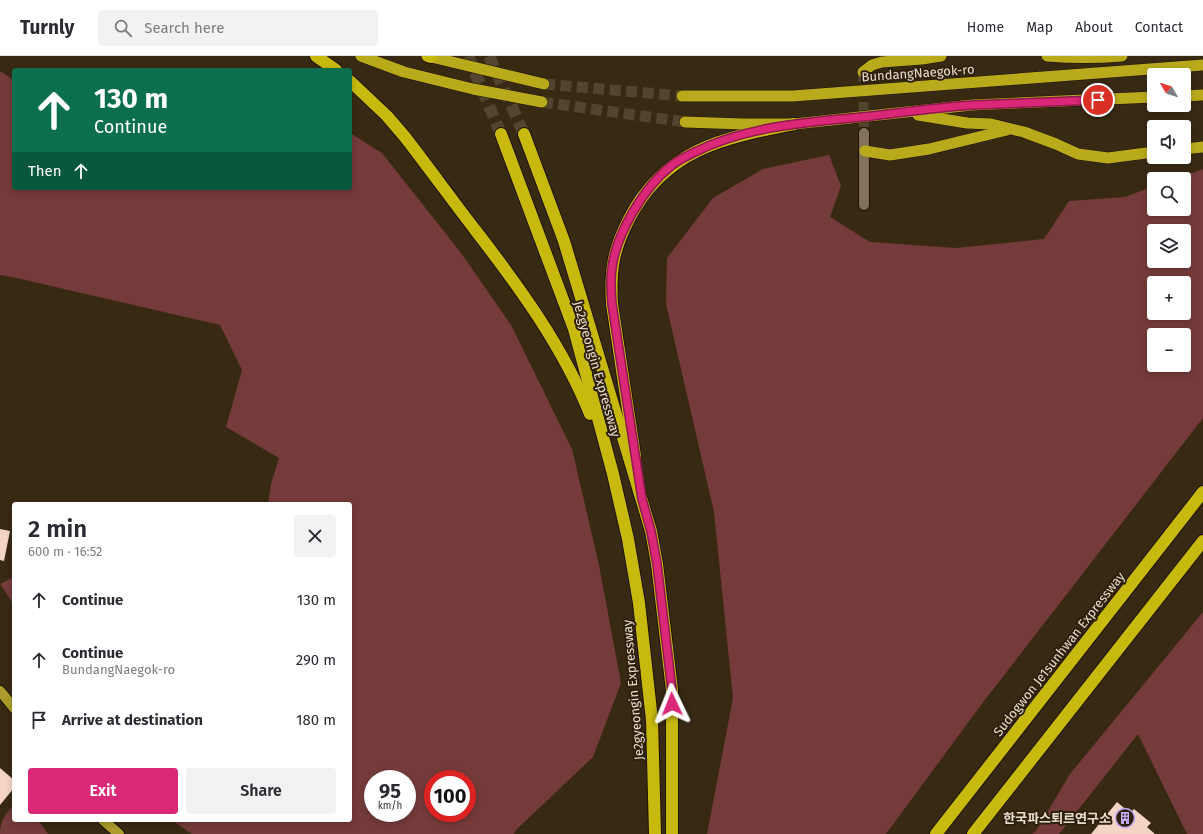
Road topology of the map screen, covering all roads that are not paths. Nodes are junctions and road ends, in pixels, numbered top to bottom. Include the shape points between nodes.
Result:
1 (316, 56) edge
2 (361, 56) edge
3 (429, 56) edge
4 (941, 56) edge
5 (1047, 56) edge
6 (1122, 56) edge
7 (1203, 65) edge
8 (333, 68) edge
9 (863, 72) dead end
10 (352, 82) edge
11 (544, 84) tunnel mouth
12 (1203, 95) edge
13 (682, 96) tunnel mouth
14 (1191, 96) edge
15 (1147, 97) edge
16 (542, 102) tunnel mouth
17 (902, 112) junction
18 (685, 122) tunnel mouth
19 (794, 124) junction
20 (1010, 129) junction
21 (864, 133) tunnel mouth
22 (500, 134) tunnel mouth
23 (524, 134) tunnel mouth
24 (1203, 147) edge
25 (1191, 148) edge
26 (865, 152) junction
27 (1147, 153) edge
28 (864, 205) dead end
29 (613, 474) junction
30 (1203, 492) edge
31 (642, 499) junction
32 (1203, 541) edge
33 (0, 691) edge
34 (12, 706) edge
35 (104, 822) edge
36 (105, 822) edge
37 (110, 834) edge
38 (119, 834) edge
39 (655, 834) edge
40 (672, 834) edge
41 (936, 834) edge
42 (973, 834) edge

1 - 8 highway
2 - 16 highway via 404,72
3 - 11 highway
4 - 9 highway via 882,62 872,65
5 - 6 highway
7 - 13 highway, BundangNaegok-ro via 793,96
10 - 29 highway via 405,137 540,319 586,402
12 - 14 highway
15 - 17 highway via 972,105
17 - 19 highway
17 - 20 highway
18 - 19 highway
19 - 31 highway via 728,138 672,165 635,207 617,247 612,267 612,304
20 - 26 highway via 890,155
20 - 27 highway via 1024,132 1078,154 1108,158
21 - 26 street
22 - 29 highway, Je2gyeongin Expressway via 574,329
23 - 31 highway, Je2gyeongin Expressway via 564,241
24 - 25 highway
26 - 28 street
29 - 39 highway, Je2gyeongin Expressway via 634,568 644,641 652,720
30 - 41 highway, Sudogwon Je1sunhwan Expressway
31 - 40 highway, Je2gyeongin Expressway via 657,564 672,690
32 - 42 highway
33 - 34 main road
35 - 37 main road
36 - 38 main road

